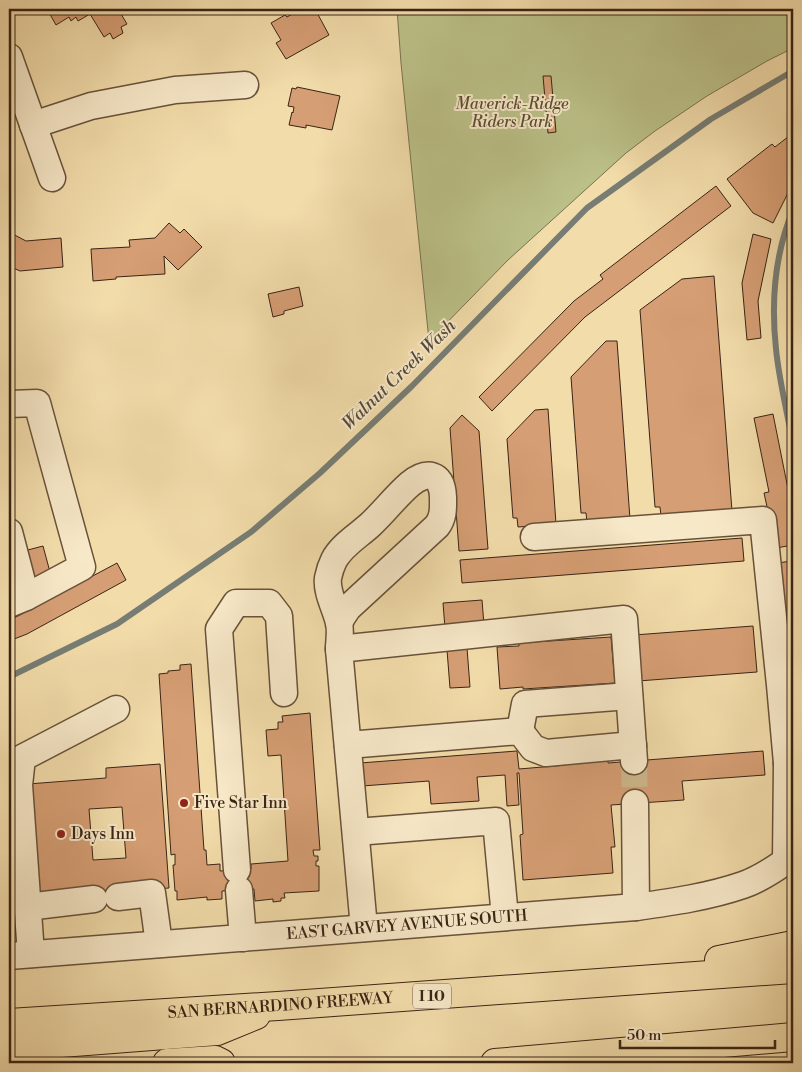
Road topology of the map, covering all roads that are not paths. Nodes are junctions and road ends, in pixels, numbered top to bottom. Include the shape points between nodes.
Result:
1 (9, 56) edge
2 (245, 85) dead end
3 (33, 125) junction
4 (52, 178) dead end
5 (9, 404) edge
6 (9, 532) edge
7 (534, 537) dead end
8 (18, 600) edge
9 (339, 637) junction
10 (284, 693) dead end
11 (629, 696) junction
12 (116, 709) dead end
13 (520, 731) junction
14 (348, 745) junction
15 (790, 769) edge
16 (635, 803) tunnel mouth
17 (356, 832) junction
18 (789, 858) edge
19 (27, 907) junction
20 (636, 907) junction
21 (505, 918) junction
22 (364, 928) junction
23 (243, 938) junction
24 (159, 944) junction
25 (793, 946) edge
26 (20, 955) edge
27 (793, 969) edge
28 (586, 985) junction
29 (278, 1006) junction
30 (9, 1023) edge
31 (793, 1037) edge
32 (9, 1047) edge
33 (166, 1063) edge
34 (221, 1063) edge
35 (494, 1063) edge

1 - 3 street
2 - 3 street via 175,90 91,106
3 - 4 street
5 - 8 street via 37,403 82,566
6 - 8 street
7 - 15 street via 763,520
9 - 9 street via 342,617 348,608 441,521 443,489 434,476 425,476 411,483 334,559 328,578
9 - 11 street via 624,619
9 - 14 street
10 - 23 street via 279,616 269,603 236,603 219,628
11 - 13 street via 525,704
11 - 13 street via 633,753 546,752 534,748
12 - 19 street via 22,758 19,785
13 - 14 street
14 - 17 street
15 - 18 street
16 - 20 street
17 - 21 street via 496,821
17 - 22 street
18 - 20 street, EAST GARVEY AVENUE SOUTH via 778,867 726,890
19 - 24 street via 152,893
19 - 26 street
20 - 21 street, EAST GARVEY AVENUE SOUTH
21 - 22 street, EAST GARVEY AVENUE SOUTH
22 - 23 street, EAST GARVEY AVENUE SOUTH
23 - 24 street, EAST GARVEY AVENUE SOUTH
24 - 26 street, EAST GARVEY AVENUE SOUTH
25 - 28 highway
27 - 28 highway, SAN BERNARDINO FREEWAY / I 10
28 - 29 highway, SAN BERNARDINO FREEWAY / I 10
29 - 30 highway, SAN BERNARDINO FREEWAY / I 10
29 - 32 highway via 217,1031
31 - 35 highway
33 - 34 highway via 215,1060

